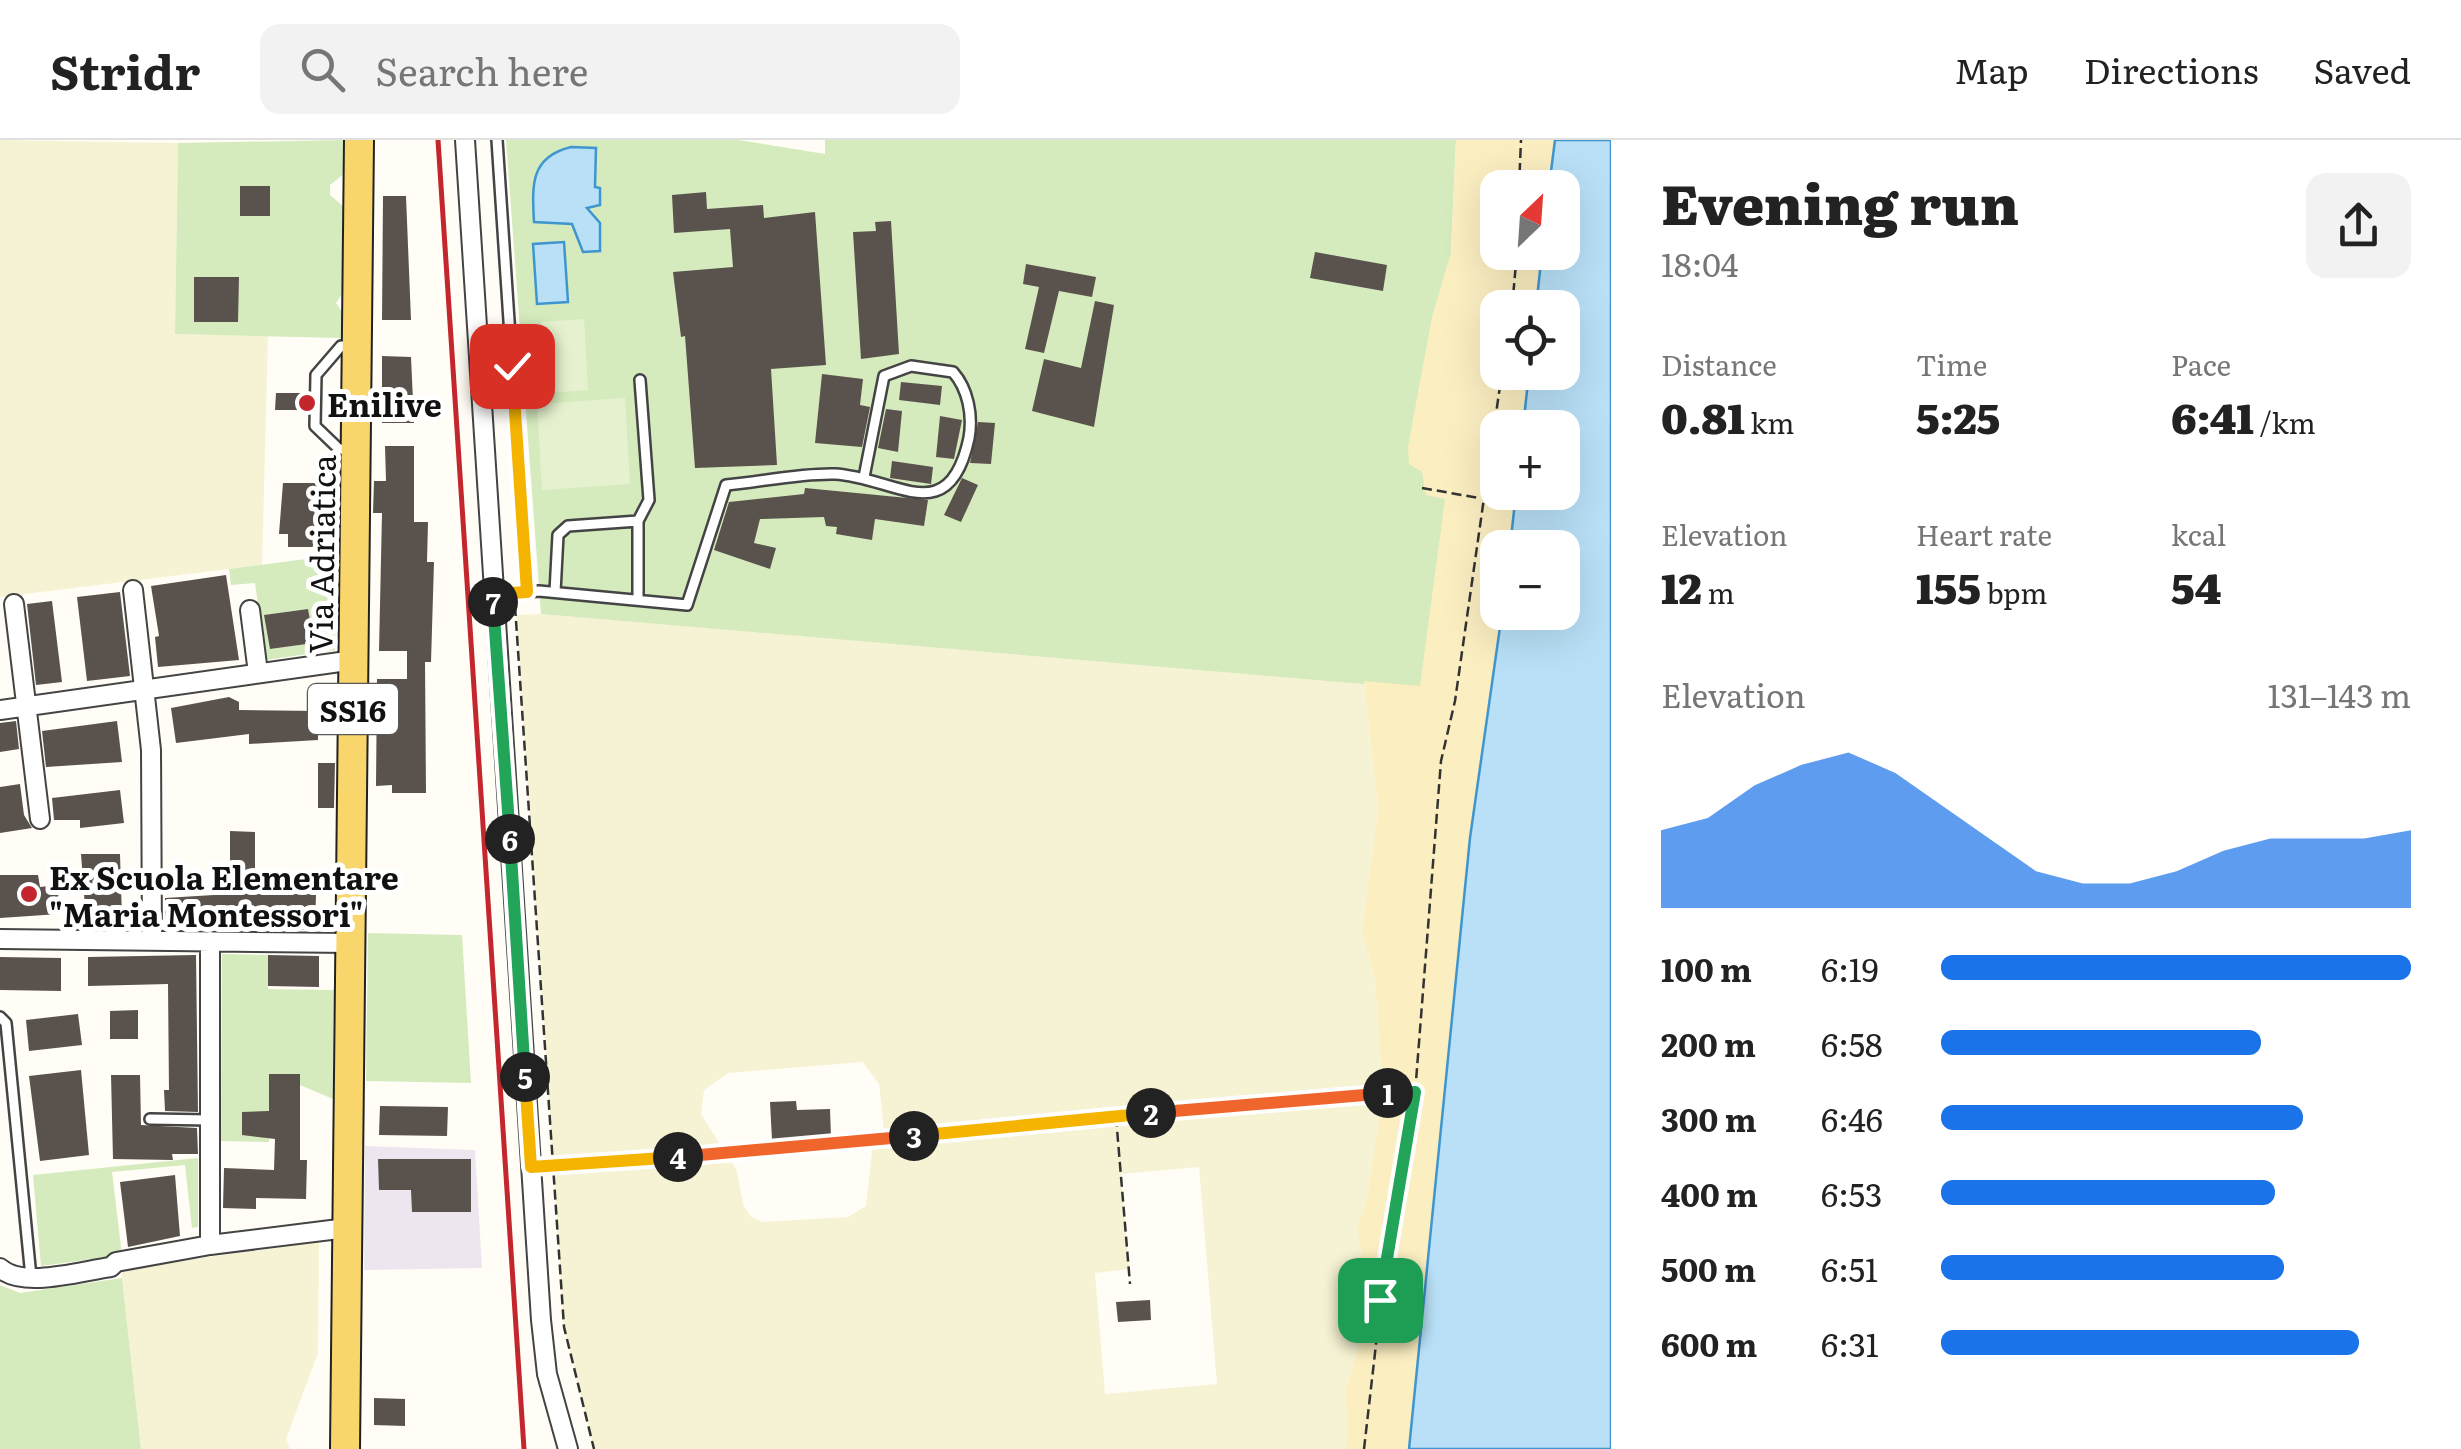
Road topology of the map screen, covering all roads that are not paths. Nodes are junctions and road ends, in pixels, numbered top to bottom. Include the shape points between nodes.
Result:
1 (359, 140) edge
2 (465, 140) edge
3 (496, 140) edge
4 (357, 346) junction
5 (640, 380) dead end
6 (356, 450) junction
7 (864, 478) junction
8 (638, 520) junction
9 (133, 590) dead end
10 (527, 592) junction
11 (555, 592) junction
12 (493, 594) junction
13 (638, 597) junction
14 (14, 604) dead end
15 (250, 610) dead end
16 (354, 660) junction
17 (258, 673) junction
18 (144, 690) junction
19 (26, 706) junction
20 (0, 710) edge
21 (40, 819) dead end
22 (0, 939) edge
23 (152, 940) junction
24 (210, 941) junction
25 (350, 943) junction
26 (0, 1016) edge
27 (150, 1119) dead end
28 (210, 1120) junction
29 (347, 1228) junction
30 (210, 1245) junction
31 (0, 1268) edge
32 (31, 1277) junction
33 (558, 1420) junction
34 (346, 1449) edge
35 (556, 1449) edge
36 (568, 1449) edge

1 - 4 main road, Via Adriatica / SS16
2 - 12 street
3 - 10 lane
4 - 6 main road, Via Adriatica / SS16
4 - 6 lane via 341,346 316,375 315,426 339,450
5 - 8 lane via 649,500
6 - 16 main road, Via Adriatica / SS16
7 - 7 lane via 884,376 910,366 953,372 968,402 970,429 957,475 934,492 918,494
7 - 13 lane via 831,474 726,485 687,605
8 - 11 lane via 568,526 558,534
8 - 13 lane
9 - 18 street
10 - 11 lane
10 - 12 lane
11 - 13 lane
12 - 33 street via 541,1320
14 - 19 street
15 - 17 street
16 - 17 street
16 - 25 main road, Via Adriatica / SS16
17 - 18 street
18 - 19 street
18 - 23 street via 151,750
19 - 20 street
19 - 21 street
22 - 23 street
23 - 24 street
24 - 25 street
24 - 28 street
25 - 29 main road, Via Adriatica / SS16
26 - 32 lane via 6,1023
27 - 28 lane
28 - 30 street
29 - 30 street
29 - 34 main road, Via Adriatica / SS16
30 - 32 street
31 - 32 street
33 - 35 street
33 - 36 street

